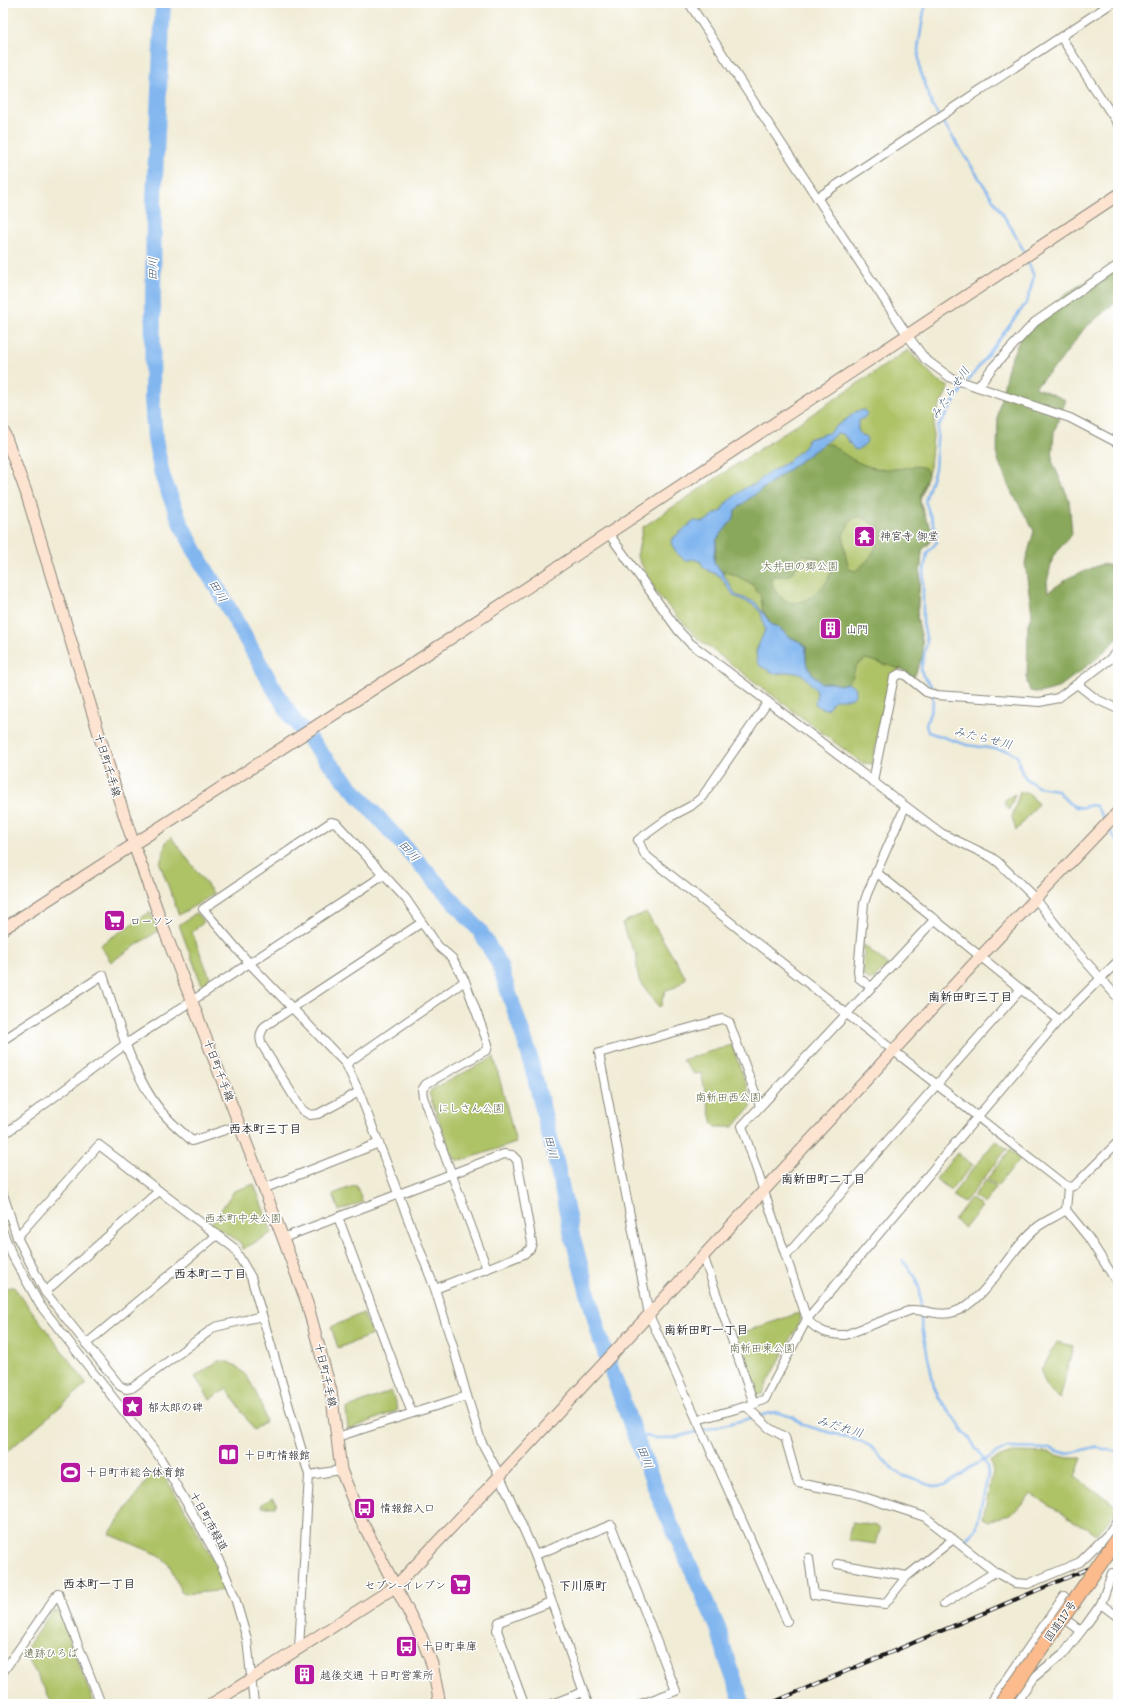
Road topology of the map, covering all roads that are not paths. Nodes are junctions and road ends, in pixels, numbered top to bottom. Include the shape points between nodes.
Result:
1 (689, 3) edge
2 (1112, 3) edge
3 (1061, 37) junction
4 (1118, 124) edge
5 (1118, 195) edge
6 (817, 198) junction
7 (1118, 265) edge
8 (908, 336) junction
9 (978, 387) junction
10 (3, 430) edge
11 (1118, 443) edge
12 (609, 534) junction
13 (1118, 650) edge
14 (1077, 684) junction
15 (768, 702) junction
16 (1118, 709) edge
17 (873, 781) junction
18 (905, 807) junction
19 (1118, 812) edge
20 (134, 845) junction
21 (876, 872) junction
22 (384, 875) junction
23 (1035, 898) junction
24 (935, 919) junction
25 (421, 923) junction
26 (3, 929) edge
27 (981, 956) junction
28 (1118, 961) edge
29 (250, 964) junction
30 (1100, 978) junction
31 (465, 981) junction
32 (871, 987) junction
33 (1021, 989) junction
34 (1118, 998) edge
35 (193, 1001) junction
36 (293, 1009) junction
37 (847, 1013) junction
38 (1059, 1020) junction
39 (3, 1040) edge
40 (126, 1044) junction
41 (893, 1050) junction
42 (346, 1064) junction
43 (936, 1085) junction
44 (359, 1092) junction
45 (760, 1106) junction
46 (978, 1118) junction
47 (240, 1125) junction
48 (3, 1135) edge
49 (1118, 1142) edge
50 (379, 1143) junction
51 (452, 1174) junction
52 (1068, 1187) junction
53 (264, 1188) junction
54 (763, 1190) junction
55 (159, 1191) junction
56 (3, 1194) edge
57 (398, 1194) junction
58 (1066, 1210) junction
59 (338, 1217) junction
60 (3, 1232) edge
61 (17, 1236) junction
62 (216, 1236) junction
63 (284, 1238) junction
64 (703, 1255) junction
65 (786, 1256) junction
66 (487, 1269) junction
67 (1118, 1284) edge
68 (435, 1289) junction
69 (45, 1292) junction
70 (649, 1315) junction
71 (262, 1316) junction
72 (807, 1319) junction
73 (86, 1344) junction
74 (467, 1396) junction
75 (751, 1407) junction
76 (412, 1413) junction
77 (697, 1420) junction
78 (337, 1437) junction
79 (341, 1470) junction
80 (309, 1475) junction
81 (500, 1476) junction
82 (1118, 1519) edge
83 (1118, 1538) edge
84 (952, 1540) junction
85 (534, 1555) junction
86 (809, 1558) dead end
87 (837, 1564) dead end
88 (995, 1572) junction
89 (1112, 1573) dead end
90 (907, 1576) junction
91 (395, 1587) junction
92 (1064, 1596) dead end
93 (551, 1602) junction
94 (944, 1604) dead end
95 (1101, 1604) junction
96 (1054, 1611) junction
97 (1118, 1617) edge
98 (787, 1621) dead end
99 (1081, 1631) junction
100 (299, 1648) junction
101 (3, 1672) edge
102 (251, 1678) junction
103 (583, 1692) junction
104 (101, 1704) edge
105 (212, 1704) edge
106 (254, 1704) edge
107 (440, 1704) edge
108 (524, 1704) edge
109 (552, 1704) edge
110 (588, 1704) edge
111 (641, 1704) edge
112 (990, 1704) edge
113 (1002, 1704) edge
114 (1015, 1704) edge

1 - 6 street
2 - 3 street
3 - 4 street
3 - 6 street
5 - 8 street
6 - 8 street
7 - 9 street via 1035,322
8 - 9 street via 925,359 951,378
8 - 12 street
9 - 11 street via 1070,418
10 - 20 street, 十日町千手線 via 26,492
12 - 15 street via 690,643
12 - 20 street
13 - 14 street
14 - 16 street via 1096,699
14 - 17 street via 1058,698 1040,702 936,695 926,692 905,675 899,674 894,677
15 - 17 street
15 - 37 street via 702,797 638,840 645,855
17 - 18 street
18 - 21 street
18 - 23 street via 941,833 991,857
19 - 23 street
20 - 26 street
20 - 35 street, 十日町千手線
21 - 24 street
21 - 32 street via 864,903 858,971 859,978
22 - 25 street via 406,899
22 - 29 street
22 - 29 street via 336,823 331,822 203,909
23 - 27 street
23 - 30 street
24 - 27 street
24 - 32 street
25 - 31 street via 438,946 452,958
25 - 36 street
27 - 33 street
27 - 41 street
28 - 30 street
29 - 35 street
29 - 36 street
30 - 34 street
30 - 38 street
31 - 42 street
31 - 51 street via 488,1044 487,1050 426,1084 422,1090
32 - 37 street
33 - 38 street
33 - 43 street
35 - 40 street
35 - 47 street, 十日町千手線
36 - 42 street
36 - 44 street via 265,1026 260,1038 302,1110 310,1115 318,1114
37 - 41 street
37 - 45 street
38 - 46 street
39 - 40 street via 102,975
40 - 47 street via 143,1084 160,1111 192,1141
40 - 48 street
41 - 43 street
41 - 54 street
42 - 44 street
43 - 46 street
43 - 65 street
44 - 50 street
45 - 54 street via 742,1126
45 - 70 street via 729,1022 722,1019 599,1053
46 - 52 street
46 - 72 street
47 - 53 street, 十日町千手線
49 - 52 street via 1075,1185
50 - 53 street
50 - 57 street
51 - 57 street
51 - 66 street
51 - 66 street via 504,1154 512,1155 517,1160 532,1243 524,1254
52 - 58 street
53 - 63 street, 十日町千手線
54 - 64 street
54 - 65 street
55 - 61 street via 99,1145
55 - 62 street
55 - 69 street
56 - 61 street
57 - 59 street
57 - 68 street
58 - 67 street
58 - 72 street via 1035,1228 980,1294 954,1312 938,1314 911,1310 845,1335 824,1332 812,1326
59 - 63 street
59 - 76 street
60 - 102 street, 十日町市緑道 via 12,1255 40,1305 158,1456 198,1523 235,1598 248,1639
61 - 69 street
62 - 71 street via 234,1248 251,1277
62 - 73 street
63 - 78 street, 十日町千手線 via 307,1303 332,1391
64 - 70 street
64 - 75 street
65 - 72 street
66 - 68 street
68 - 74 street
69 - 73 street
70 - 77 street
70 - 81 street
71 - 73 street via 215,1327 132,1388 126,1389 120,1386
71 - 80 street
72 - 75 street via 765,1399
74 - 76 street
74 - 81 street via 481,1441
75 - 77 street
75 - 84 street via 769,1428 785,1437 798,1482 856,1494 925,1517
76 - 78 street
77 - 98 street
78 - 79 street, 十日町千手線
79 - 80 street
79 - 91 street, 十日町千手線 via 360,1518
80 - 100 street
81 - 85 street
81 - 91 street
82 - 88 street via 1109,1533 1080,1562 1028,1584 1015,1583
83 - 113 highway, 国道117号, bridge
84 - 88 street
84 - 90 street
85 - 93 street
85 - 111 street via 612,1526 676,1691
86 - 90 street via 814,1595 885,1604
87 - 90 street
88 - 94 street
89 - 95 street
91 - 100 street
91 - 107 street, 十日町千手線 via 421,1636 432,1664
92 - 96 street
93 - 103 street
93 - 108 street via 499,1622 497,1626
95 - 97 street
95 - 99 street
96 - 99 street
96 - 112 street
99 - 114 street via 1065,1652 1033,1678
100 - 102 street
101 - 104 street via 58,1593
102 - 105 street
102 - 106 street, 十日町市緑道
103 - 109 street
103 - 110 street

